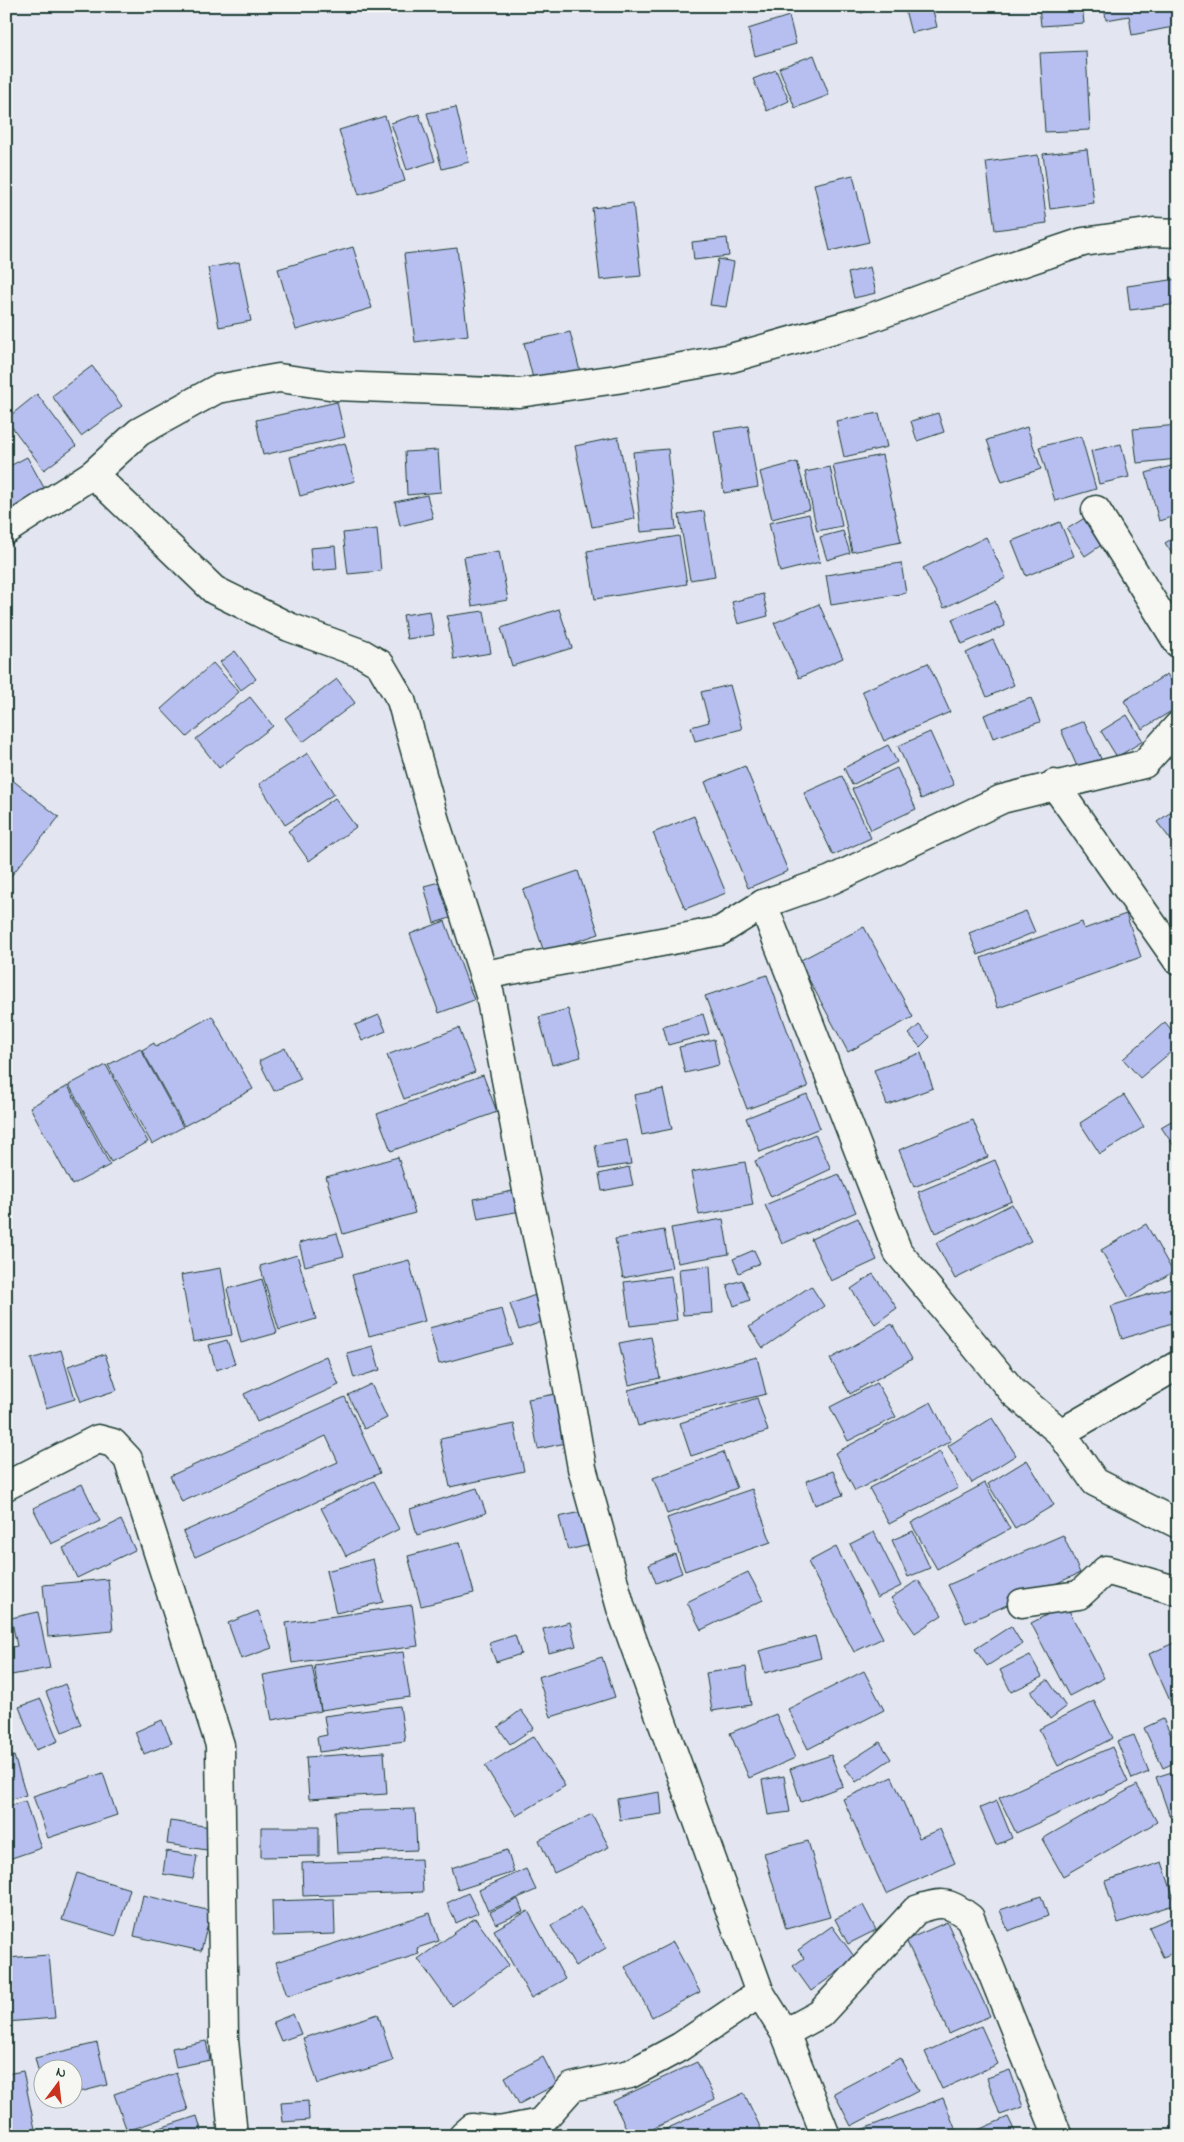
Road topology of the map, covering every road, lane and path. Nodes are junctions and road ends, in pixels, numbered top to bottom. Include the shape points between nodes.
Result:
1 (1178, 233) edge
2 (93, 474) junction
3 (1096, 510) dead end
4 (6, 530) edge
5 (1178, 643) edge
6 (1178, 726) edge
7 (1054, 784) junction
8 (763, 904) junction
9 (1178, 961) edge
10 (487, 985) junction
11 (1178, 1364) edge
12 (1061, 1432) junction
13 (6, 1486) edge
14 (1178, 1524) edge
15 (1178, 1591) edge
16 (1022, 1603) dead end
17 (760, 1992) junction
18 (785, 2033) junction
19 (233, 2136) edge
20 (463, 2136) edge
21 (826, 2136) edge
22 (1058, 2136) edge

1 - 2 street via 1154,232 1083,242 862,321 731,358 617,379 519,393 336,386 279,378 217,389 139,432
2 - 4 street
2 - 10 street via 214,590 289,627 363,654 380,664 401,700
3 - 5 street
6 - 7 street via 1144,764
7 - 8 street via 1002,799 831,880
7 - 9 street
8 - 10 street via 720,931 512,970
8 - 12 street via 898,1252 1013,1392
10 - 17 street via 526,1190 559,1337 582,1468 621,1608
11 - 12 street
12 - 14 street via 1095,1482
13 - 19 street via 98,1439 114,1443 128,1459 220,1745 224,2040
15 - 16 street via 1106,1570 1079,1595
17 - 18 street
17 - 20 street via 680,2047 630,2074 572,2087 540,2123 499,2130 472,2128
18 - 21 street
18 - 22 street via 820,2014 916,1910 937,1903 957,1908 970,1918

